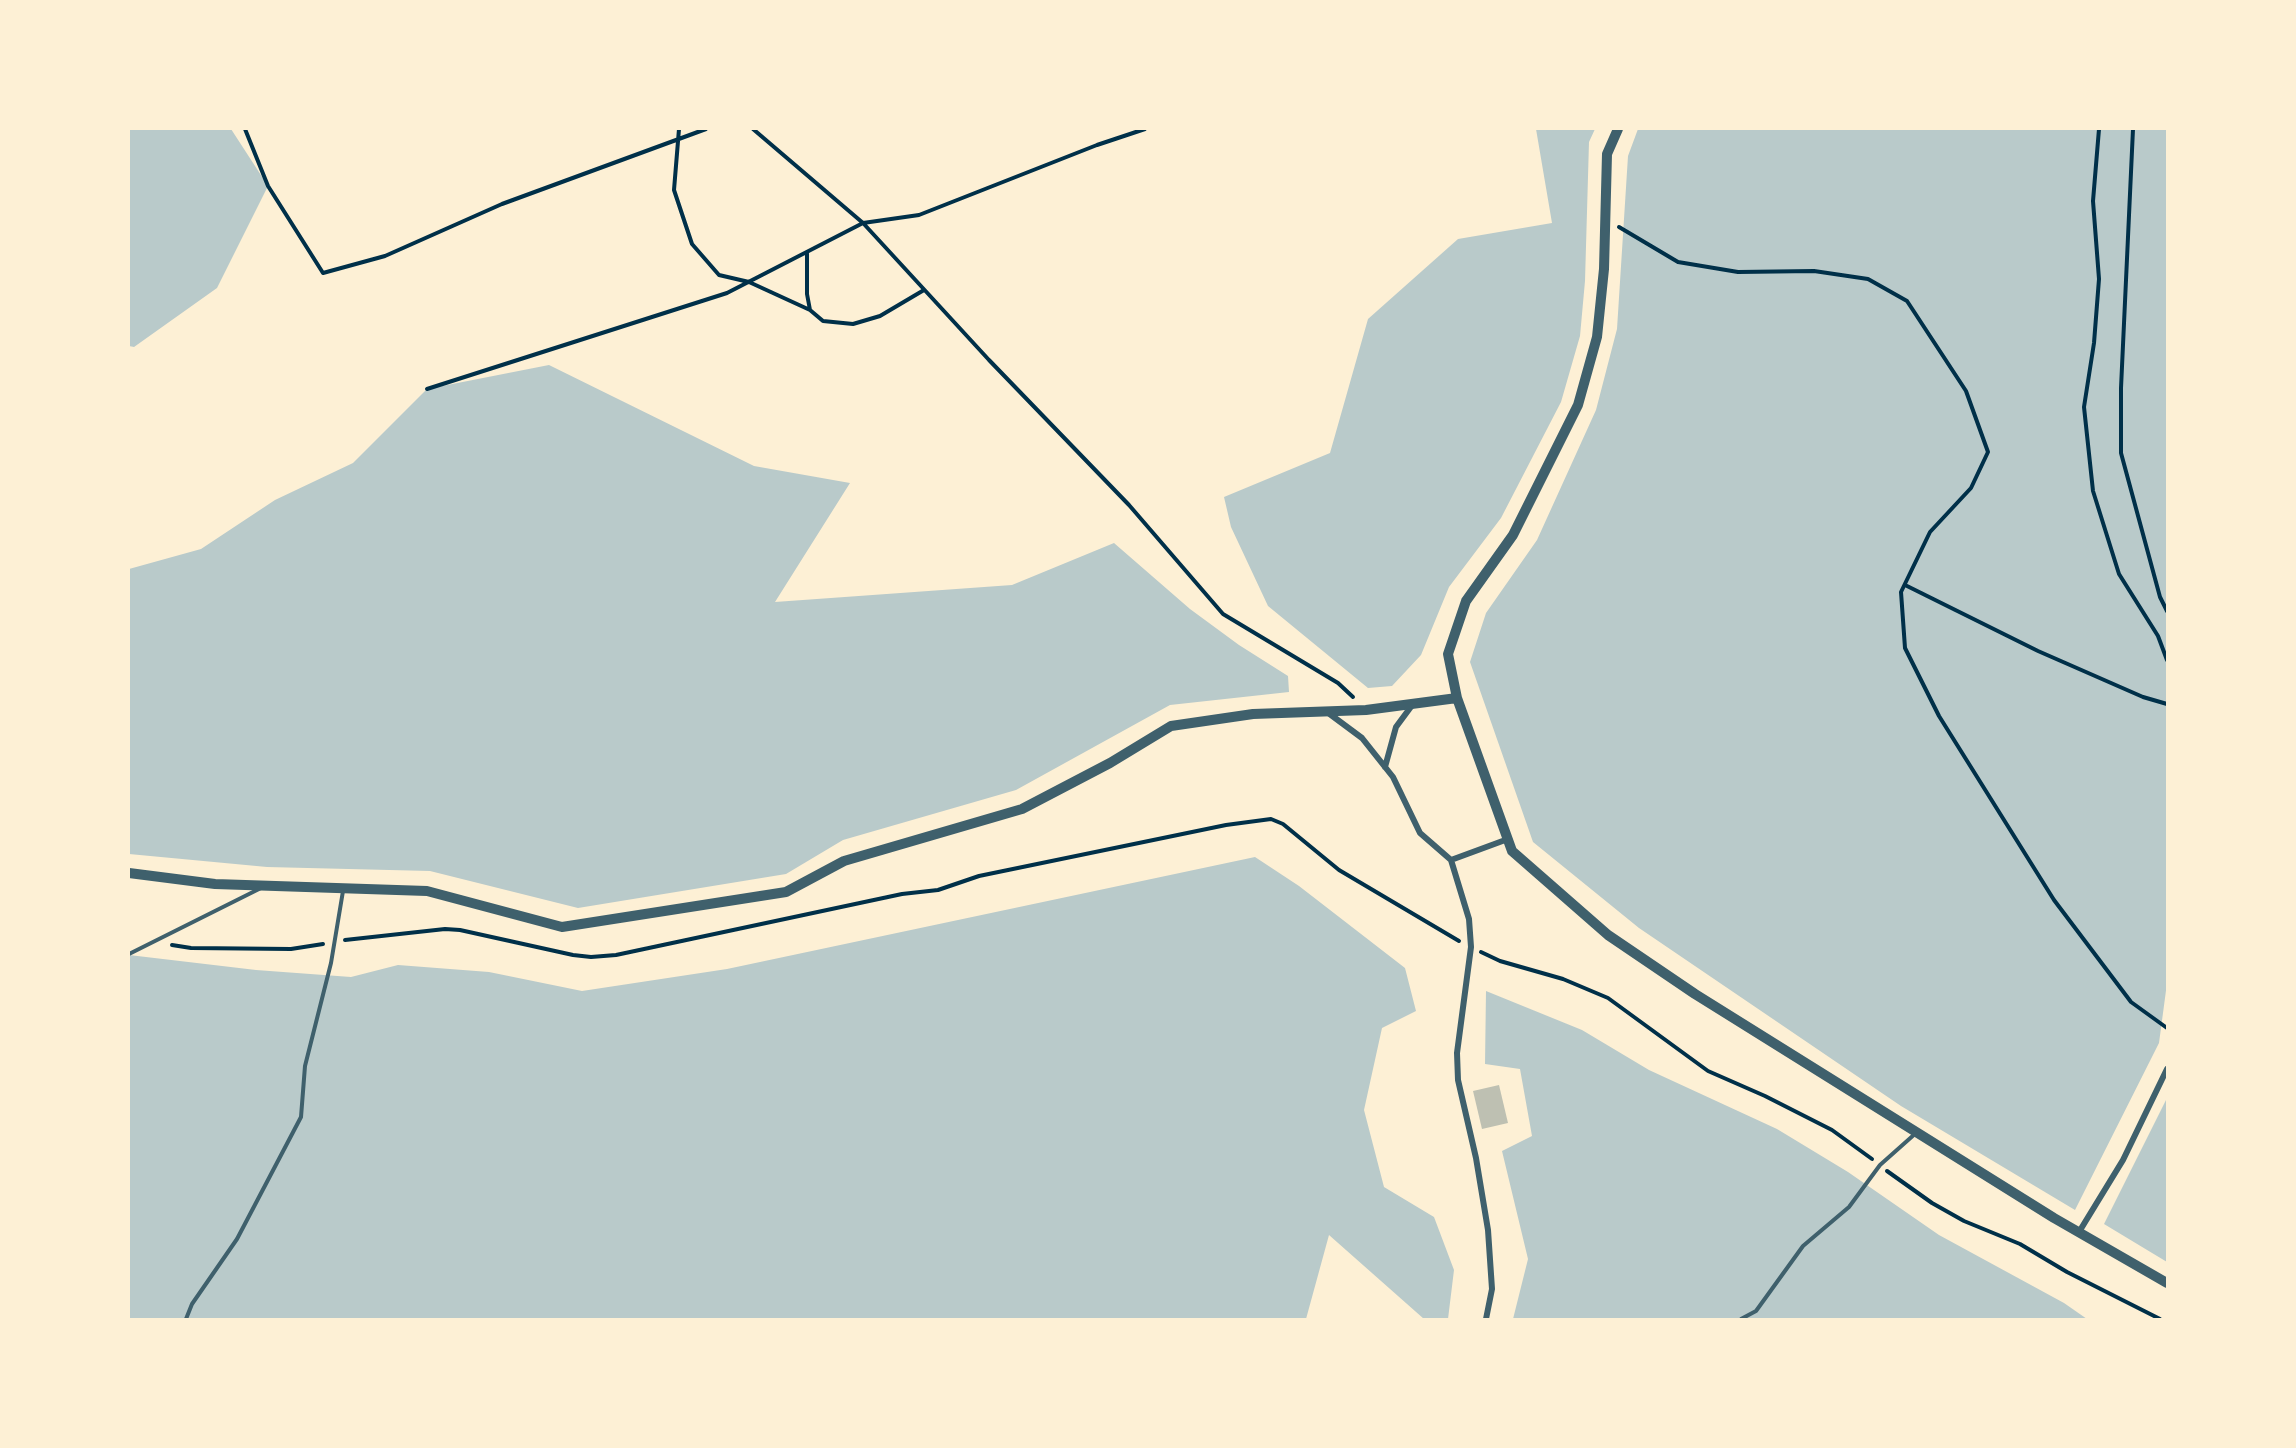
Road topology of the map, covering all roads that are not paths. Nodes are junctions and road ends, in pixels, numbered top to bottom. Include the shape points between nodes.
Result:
1 (1618, 129) edge
2 (1457, 698) junction
3 (1413, 704) junction
4 (1326, 711) junction
5 (1385, 767) junction
6 (1508, 839) junction
7 (1451, 860) junction
8 (129, 873) edge
9 (264, 887) junction
10 (343, 890) junction
11 (129, 954) edge
12 (2167, 1069) edge
13 (1916, 1132) junction
14 (2079, 1232) junction
15 (2167, 1284) edge
16 (186, 1319) edge
17 (1486, 1319) edge
18 (1742, 1319) edge

1 - 2 street via 1607,154 1597,337 1578,405 1513,535 1466,601 1448,654
2 - 3 street
2 - 6 street
3 - 4 street
3 - 5 street via 1396,728
4 - 5 street via 1362,738
4 - 10 street via 1253,714 1171,726 1022,809 844,861 786,892 562,927 427,891
5 - 7 street via 1394,777 1420,833
6 - 7 street
6 - 13 street via 1512,851 1608,935
7 - 17 street via 1469,919 1471,947 1457,1053 1458,1080 1488,1230 1492,1289
8 - 9 street
9 - 10 street
9 - 11 lane
10 - 16 lane via 305,1066 301,1117 237,1239 192,1304
12 - 14 street via 2123,1160
13 - 14 street
13 - 18 lane via 1880,1165 1849,1207 1803,1246 1756,1311
14 - 15 street

